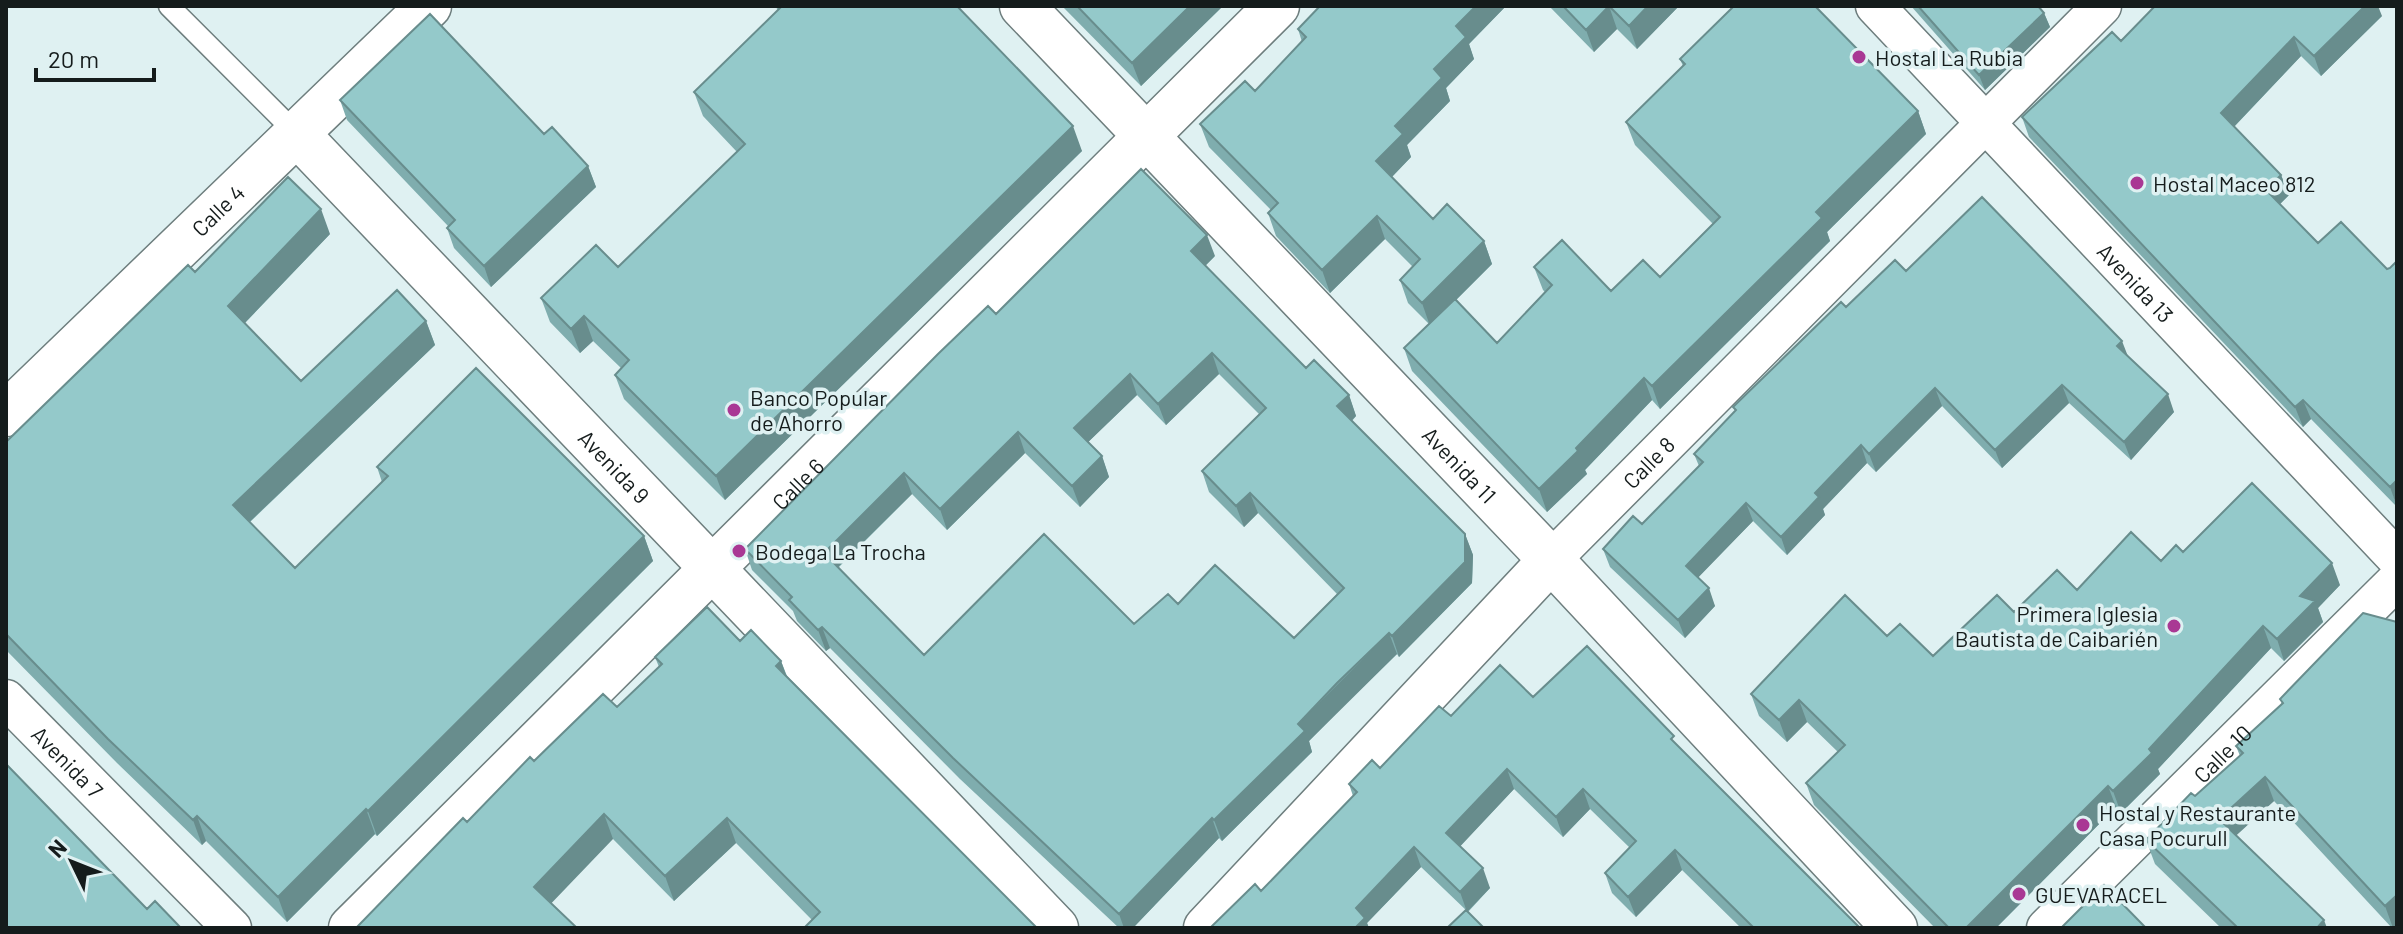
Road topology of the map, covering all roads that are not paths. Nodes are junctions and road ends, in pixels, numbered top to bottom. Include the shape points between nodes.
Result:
1 (169, 6) edge
2 (429, 6) edge
3 (1022, 6) edge
4 (1277, 6) edge
5 (1875, 6) edge
6 (2102, 6) edge
7 (1986, 123) junction
8 (298, 135) junction
9 (1146, 137) junction
10 (6, 414) edge
11 (2397, 559) edge
12 (1551, 560) junction
13 (714, 567) junction
14 (2397, 580) edge
15 (6, 699) edge
16 (232, 928) edge
17 (351, 928) edge
18 (1056, 928) edge
19 (1206, 928) edge
20 (1895, 928) edge
21 (2046, 928) edge

1 - 8 lane, Avenida 9
2 - 8 street, Calle 4
3 - 9 street, Avenida 11
4 - 9 street, Calle 6
5 - 7 street, Avenida 13
6 - 7 street, Calle 8
7 - 11 street, Avenida 13
7 - 12 street, Calle 8
8 - 10 street, Calle 4
8 - 13 street, Avenida 9
9 - 12 street, Avenida 11
9 - 13 street, Calle 6
12 - 19 street, Calle 8
12 - 20 street, Avenida 11
13 - 17 street, Calle 6
13 - 18 street, Avenida 9
14 - 21 street, Calle 10
15 - 16 street, Avenida 7

